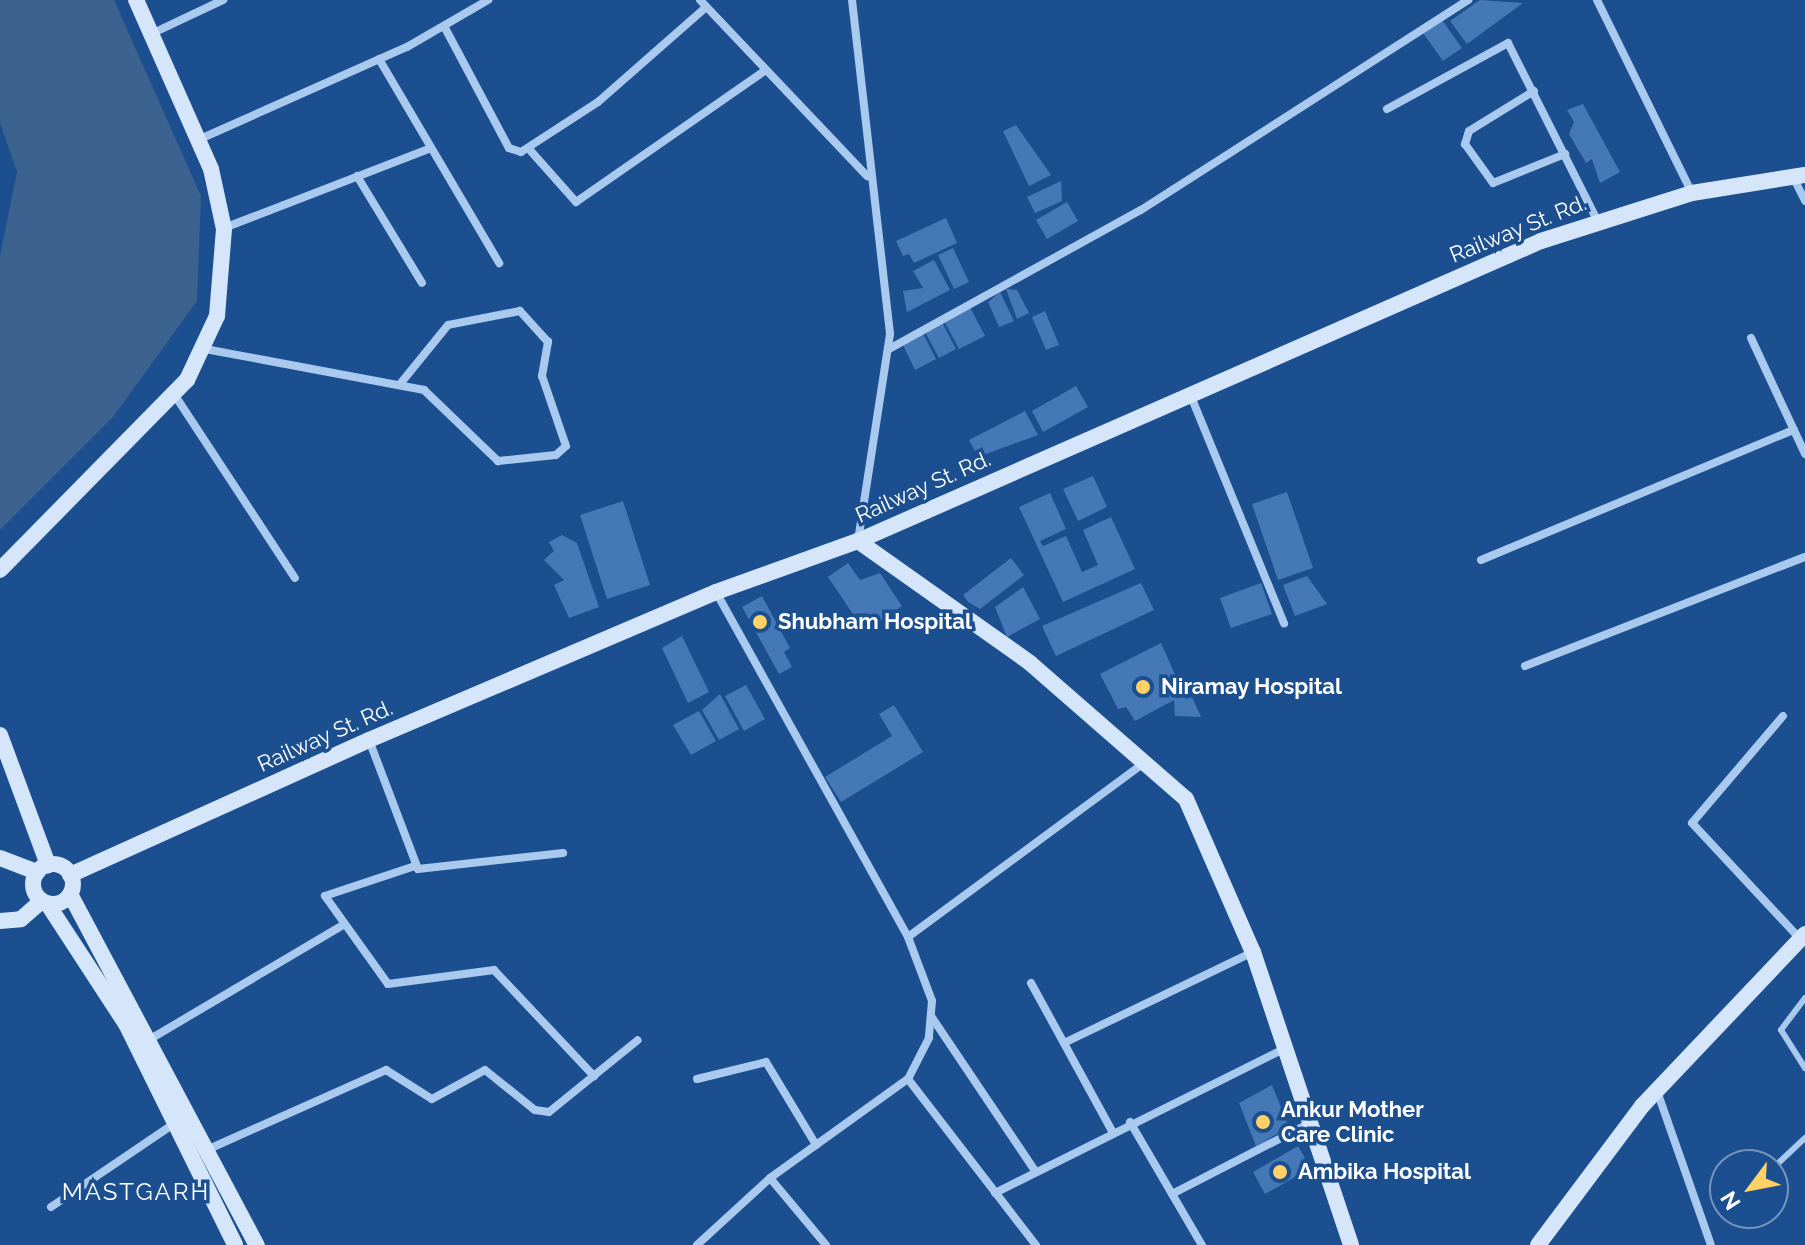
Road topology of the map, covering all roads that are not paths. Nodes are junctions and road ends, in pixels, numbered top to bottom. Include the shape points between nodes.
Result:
1 (136, 0) edge
2 (223, 0) edge
3 (488, 0) edge
4 (852, 0) edge
5 (1468, 0) edge
6 (1597, 0) edge
7 (703, 4) edge
8 (444, 26) junction
9 (151, 34) junction
10 (379, 59) junction
11 (763, 72) junction
12 (1534, 91) junction
13 (1387, 109) dead end
14 (200, 139) junction
15 (431, 148) junction
16 (529, 149) junction
17 (1565, 154) junction
18 (357, 176) junction
19 (1799, 176) edge
20 (868, 177) junction
21 (1692, 193) junction
22 (1805, 201) edge
23 (1597, 220) junction
24 (224, 229) junction
25 (499, 263) dead end
26 (422, 283) dead end
27 (1751, 338) dead end
28 (205, 349) junction
29 (889, 349) junction
30 (400, 384) junction
31 (1189, 390) junction
32 (174, 394) junction
33 (1794, 430) junction
34 (1805, 454) edge
35 (858, 541) junction
36 (1805, 557) edge
37 (1481, 560) dead end
38 (0, 570) edge
39 (295, 578) dead end
40 (716, 592) junction
41 (1284, 623) dead end
42 (1525, 666) dead end
43 (1783, 716) dead end
44 (0, 735) edge
45 (369, 740) junction
46 (1144, 763) junction
47 (563, 853) dead end
48 (0, 858) edge
49 (415, 866) junction
50 (42, 868) junction
51 (70, 875) junction
52 (70, 894) junction
53 (44, 902) junction
54 (10, 922) edge
55 (343, 925) junction
56 (62, 928) junction
57 (908, 937) junction
58 (1803, 937) edge
59 (1253, 952) junction
60 (1031, 983) dead end
61 (1805, 998) edge
62 (931, 1016) junction
63 (152, 1038) junction
64 (638, 1040) dead end
65 (1064, 1043) junction
66 (1284, 1049) junction
67 (1805, 1068) edge
68 (594, 1076) junction
69 (697, 1079) dead end
70 (908, 1079) junction
71 (1657, 1091) junction
72 (1130, 1122) junction
73 (175, 1123) junction
74 (1311, 1123) junction
75 (1112, 1131) junction
76 (1805, 1138) edge
77 (816, 1145) junction
78 (211, 1148) junction
79 (1789, 1153) edge
80 (1035, 1171) junction
81 (770, 1178) junction
82 (995, 1193) junction
83 (1172, 1194) junction
84 (51, 1207) dead end
85 (1031, 1243) edge
86 (235, 1245) edge
87 (257, 1245) edge
88 (697, 1245) edge
89 (826, 1245) edge
90 (1202, 1245) edge
91 (1351, 1245) edge
92 (1538, 1245) edge
93 (1711, 1245) edge

1 - 9 street
2 - 9 street
3 - 8 street
4 - 20 street
5 - 29 street via 1141,210
6 - 21 street
7 - 11 street
7 - 16 street via 598,102
8 - 10 street
8 - 16 street via 509,148
9 - 14 street
10 - 14 street
10 - 15 street
11 - 16 street via 576,202
11 - 20 street
12 - 13 street via 1513,48 1502,43
12 - 17 street
12 - 17 street via 1469,131 1465,144 1493,183
14 - 24 street
15 - 18 street
15 - 25 street
17 - 23 street
18 - 24 street
18 - 26 street
19 - 21 street, Railway St. Rd.
19 - 22 street
20 - 29 street via 885,265
21 - 23 street, Railway St. Rd.
23 - 31 street, Railway St. Rd.
24 - 28 street via 222,293
27 - 33 street
28 - 30 street
28 - 32 street
29 - 35 street
30 - 30 street via 434,394 498,461 556,455 566,446 542,376 548,342 520,311 448,325
31 - 35 street, Railway St. Rd.
31 - 41 street
32 - 38 street
32 - 39 street
33 - 34 street
33 - 37 street
35 - 40 street, Railway St. Rd.
35 - 46 street via 1030,663
36 - 42 street
40 - 45 street, Railway St. Rd.
40 - 57 street
43 - 58 street via 1691,818 1701,838
44 - 50 street
45 - 49 street
45 - 51 street, Railway St. Rd.
46 - 57 street
46 - 59 street via 1186,799
47 - 49 street
48 - 50 street
49 - 55 street via 327,892
50 - 51 street
50 - 53 street via 34,890
51 - 52 street
52 - 53 street
52 - 63 street
53 - 54 street
53 - 56 street
54 - 56 street
55 - 63 street
55 - 68 street via 395,988 472,968 504,975
56 - 73 street via 126,1024
57 - 62 street
58 - 71 street
59 - 65 street
59 - 66 street
60 - 65 street
61 - 67 lane via 1781,1030
62 - 70 street
62 - 80 street
63 - 78 street
64 - 68 street
65 - 75 street
66 - 72 street
66 - 74 street
68 - 78 street via 541,1113 485,1070 432,1099 386,1070
69 - 77 street via 766,1062
70 - 77 street
70 - 82 street
71 - 92 street
71 - 93 street
72 - 75 street
72 - 83 street
73 - 84 street
73 - 86 street
74 - 83 street
74 - 91 street
75 - 80 street
76 - 79 lane
77 - 81 street
78 - 87 street
80 - 82 street
81 - 88 street
81 - 89 street
82 - 85 street
83 - 90 street

